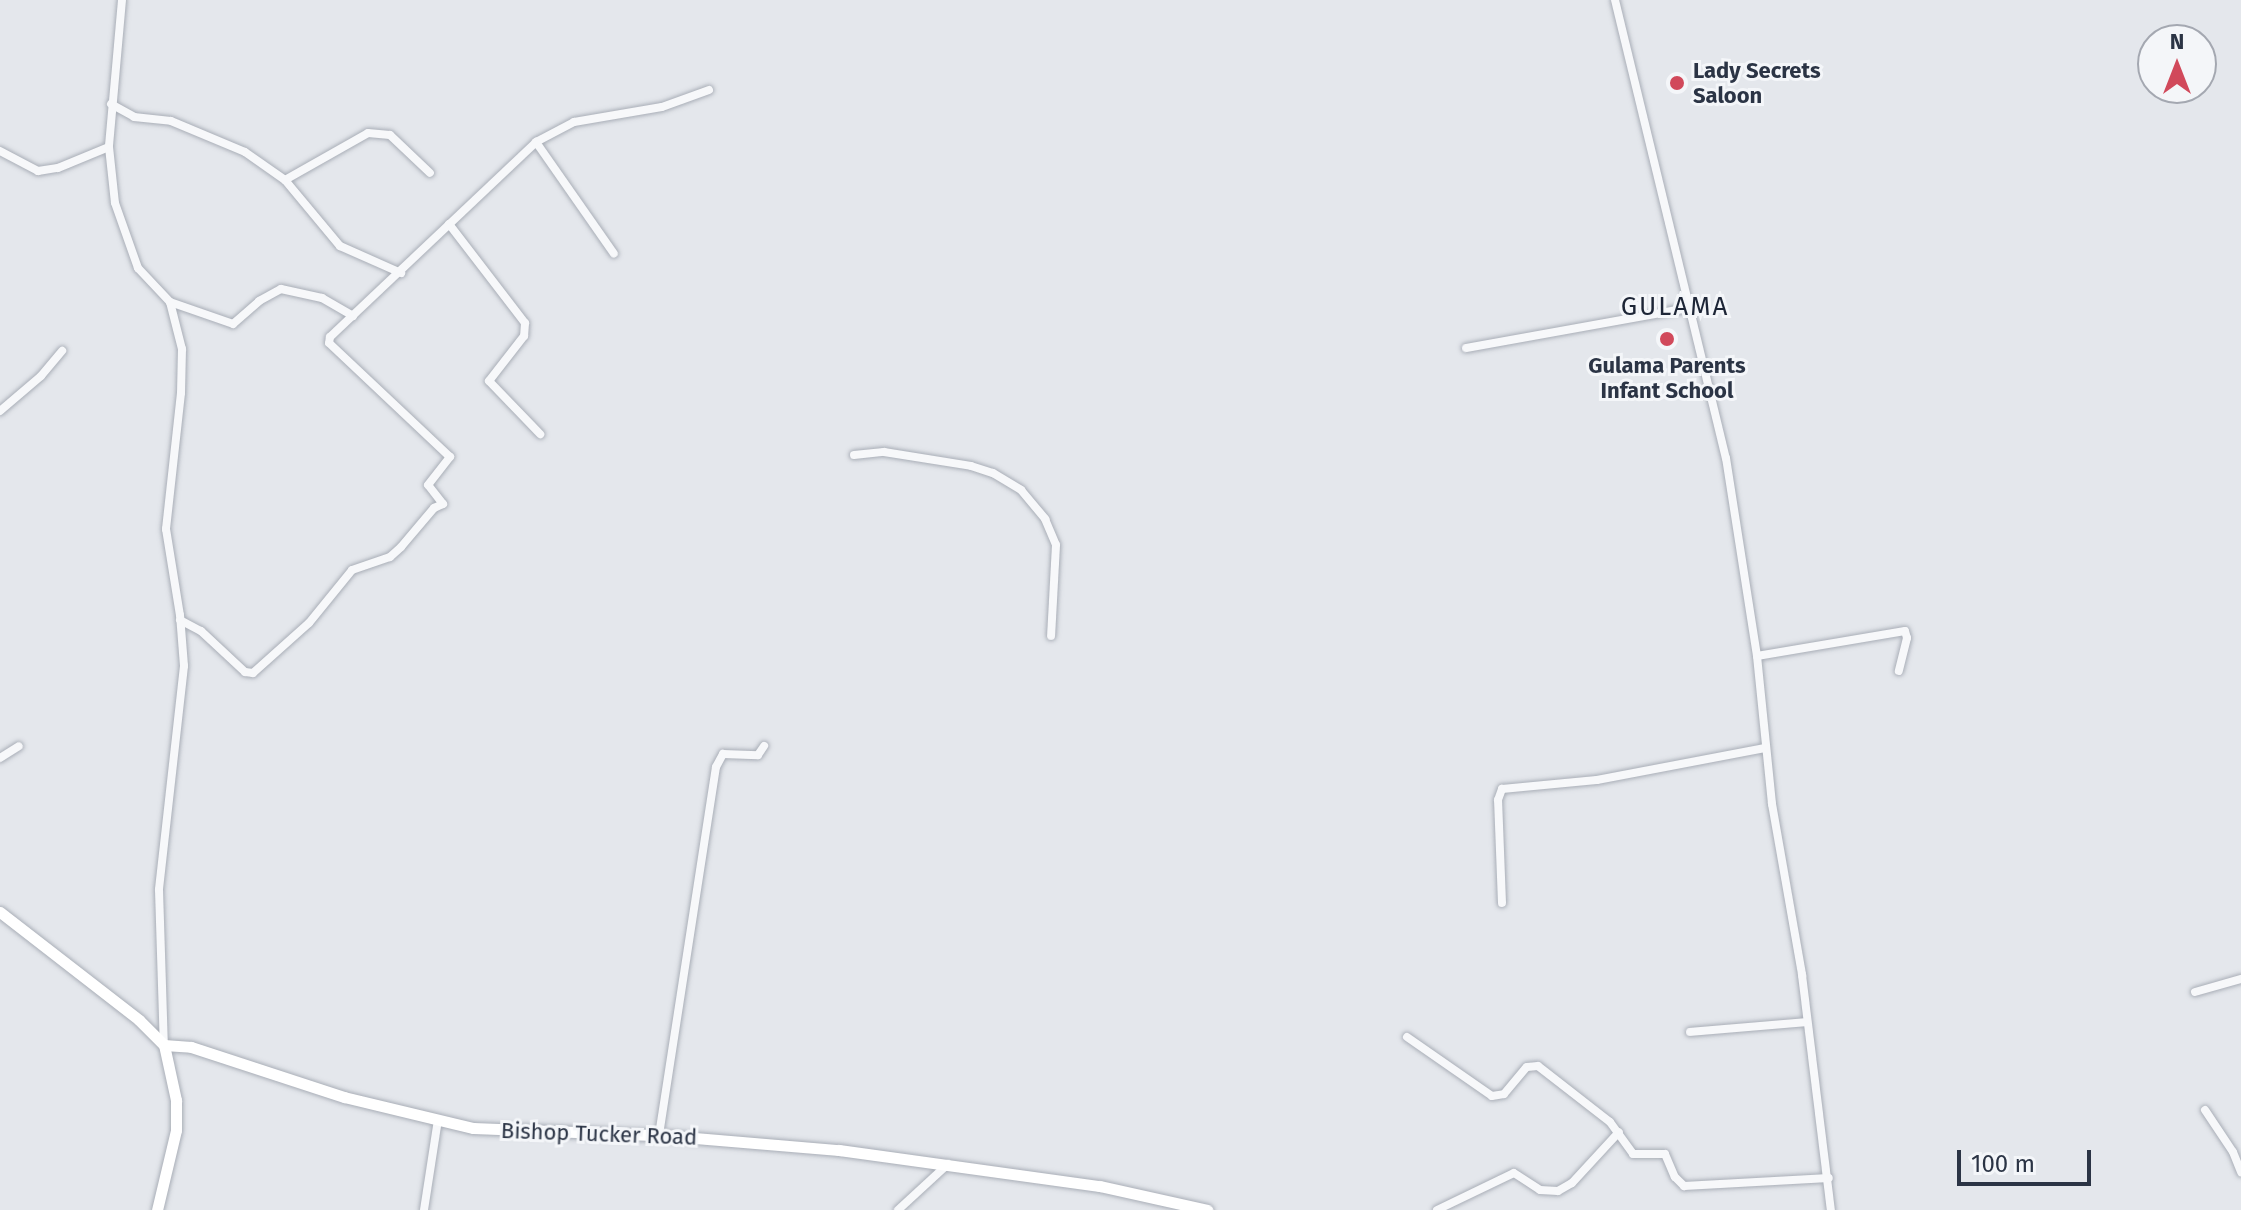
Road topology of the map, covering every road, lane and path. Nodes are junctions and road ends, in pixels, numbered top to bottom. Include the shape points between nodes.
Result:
1 (122, 0) edge
2 (1615, 0) edge
3 (709, 90) dead end
4 (111, 104) junction
5 (536, 142) junction
6 (109, 147) junction
7 (0, 151) edge
8 (430, 173) dead end
9 (285, 180) junction
10 (449, 224) junction
11 (614, 254) dead end
12 (401, 273) junction
13 (170, 302) junction
14 (1688, 308) junction
15 (353, 316) junction
16 (1466, 348) dead end
17 (62, 351) dead end
18 (0, 411) edge
19 (540, 434) dead end
20 (854, 455) dead end
21 (180, 620) junction
22 (1051, 636) dead end
23 (1757, 656) junction
24 (1899, 671) dead end
25 (19, 746) dead end
26 (764, 746) dead end
27 (1765, 748) junction
28 (0, 758) edge
29 (1502, 903) dead end
30 (0, 912) edge
31 (2241, 979) edge
32 (2195, 992) dead end
33 (1807, 1022) junction
34 (1690, 1032) dead end
35 (1407, 1037) dead end
36 (164, 1045) junction
37 (2205, 1110) dead end
38 (438, 1120) junction
39 (1619, 1132) junction
40 (659, 1135) junction
41 (949, 1164) junction
42 (2241, 1172) edge
43 (1829, 1178) junction
44 (157, 1210) edge
45 (424, 1210) edge
46 (898, 1210) edge
47 (1207, 1210) edge
48 (1437, 1210) edge
49 (1831, 1210) edge

1 - 4 street
2 - 14 street
3 - 5 street via 672,105 574,122
4 - 6 street
4 - 9 street via 134,117 171,121 213,136
5 - 10 street
5 - 11 street
6 - 7 street via 38,171
6 - 13 street via 115,203 126,240 138,268
8 - 9 street via 390,135 368,133
9 - 12 street via 340,246
10 - 12 street
10 - 19 street via 526,326 489,381
12 - 15 street
13 - 15 street via 233,324 281,289 322,298
13 - 21 street via 182,349 166,529
14 - 16 street
14 - 23 street via 1726,458
15 - 21 street via 329,343 449,455 427,487 443,504 390,557 352,570 309,623 261,669 245,672 201,631
17 - 18 street
20 - 22 street via 884,452 971,466 1021,490 1045,519 1056,545
21 - 36 street via 183,693 159,890
23 - 24 street via 1905,631
23 - 27 street
25 - 28 street
26 - 40 street via 761,754 729,752 718,762
27 - 29 street via 1597,780 1502,789
27 - 33 street
30 - 36 main road
31 - 32 street
33 - 34 street
33 - 43 street
35 - 39 street via 1492,1096 1504,1094 1527,1067 1538,1066
36 - 38 main road, Bishop Tucker Road via 191,1047 344,1097
36 - 44 main road via 176,1100 176,1130
37 - 42 street
38 - 40 main road, Bishop Tucker Road via 503,1131
38 - 45 street
39 - 43 street via 1633,1154 1665,1154 1684,1186
39 - 48 street via 1558,1191 1540,1190 1514,1173
40 - 41 main road, Bishop Tucker Road
41 - 46 street
41 - 47 main road, Bishop Tucker Road via 1100,1186
43 - 49 street

